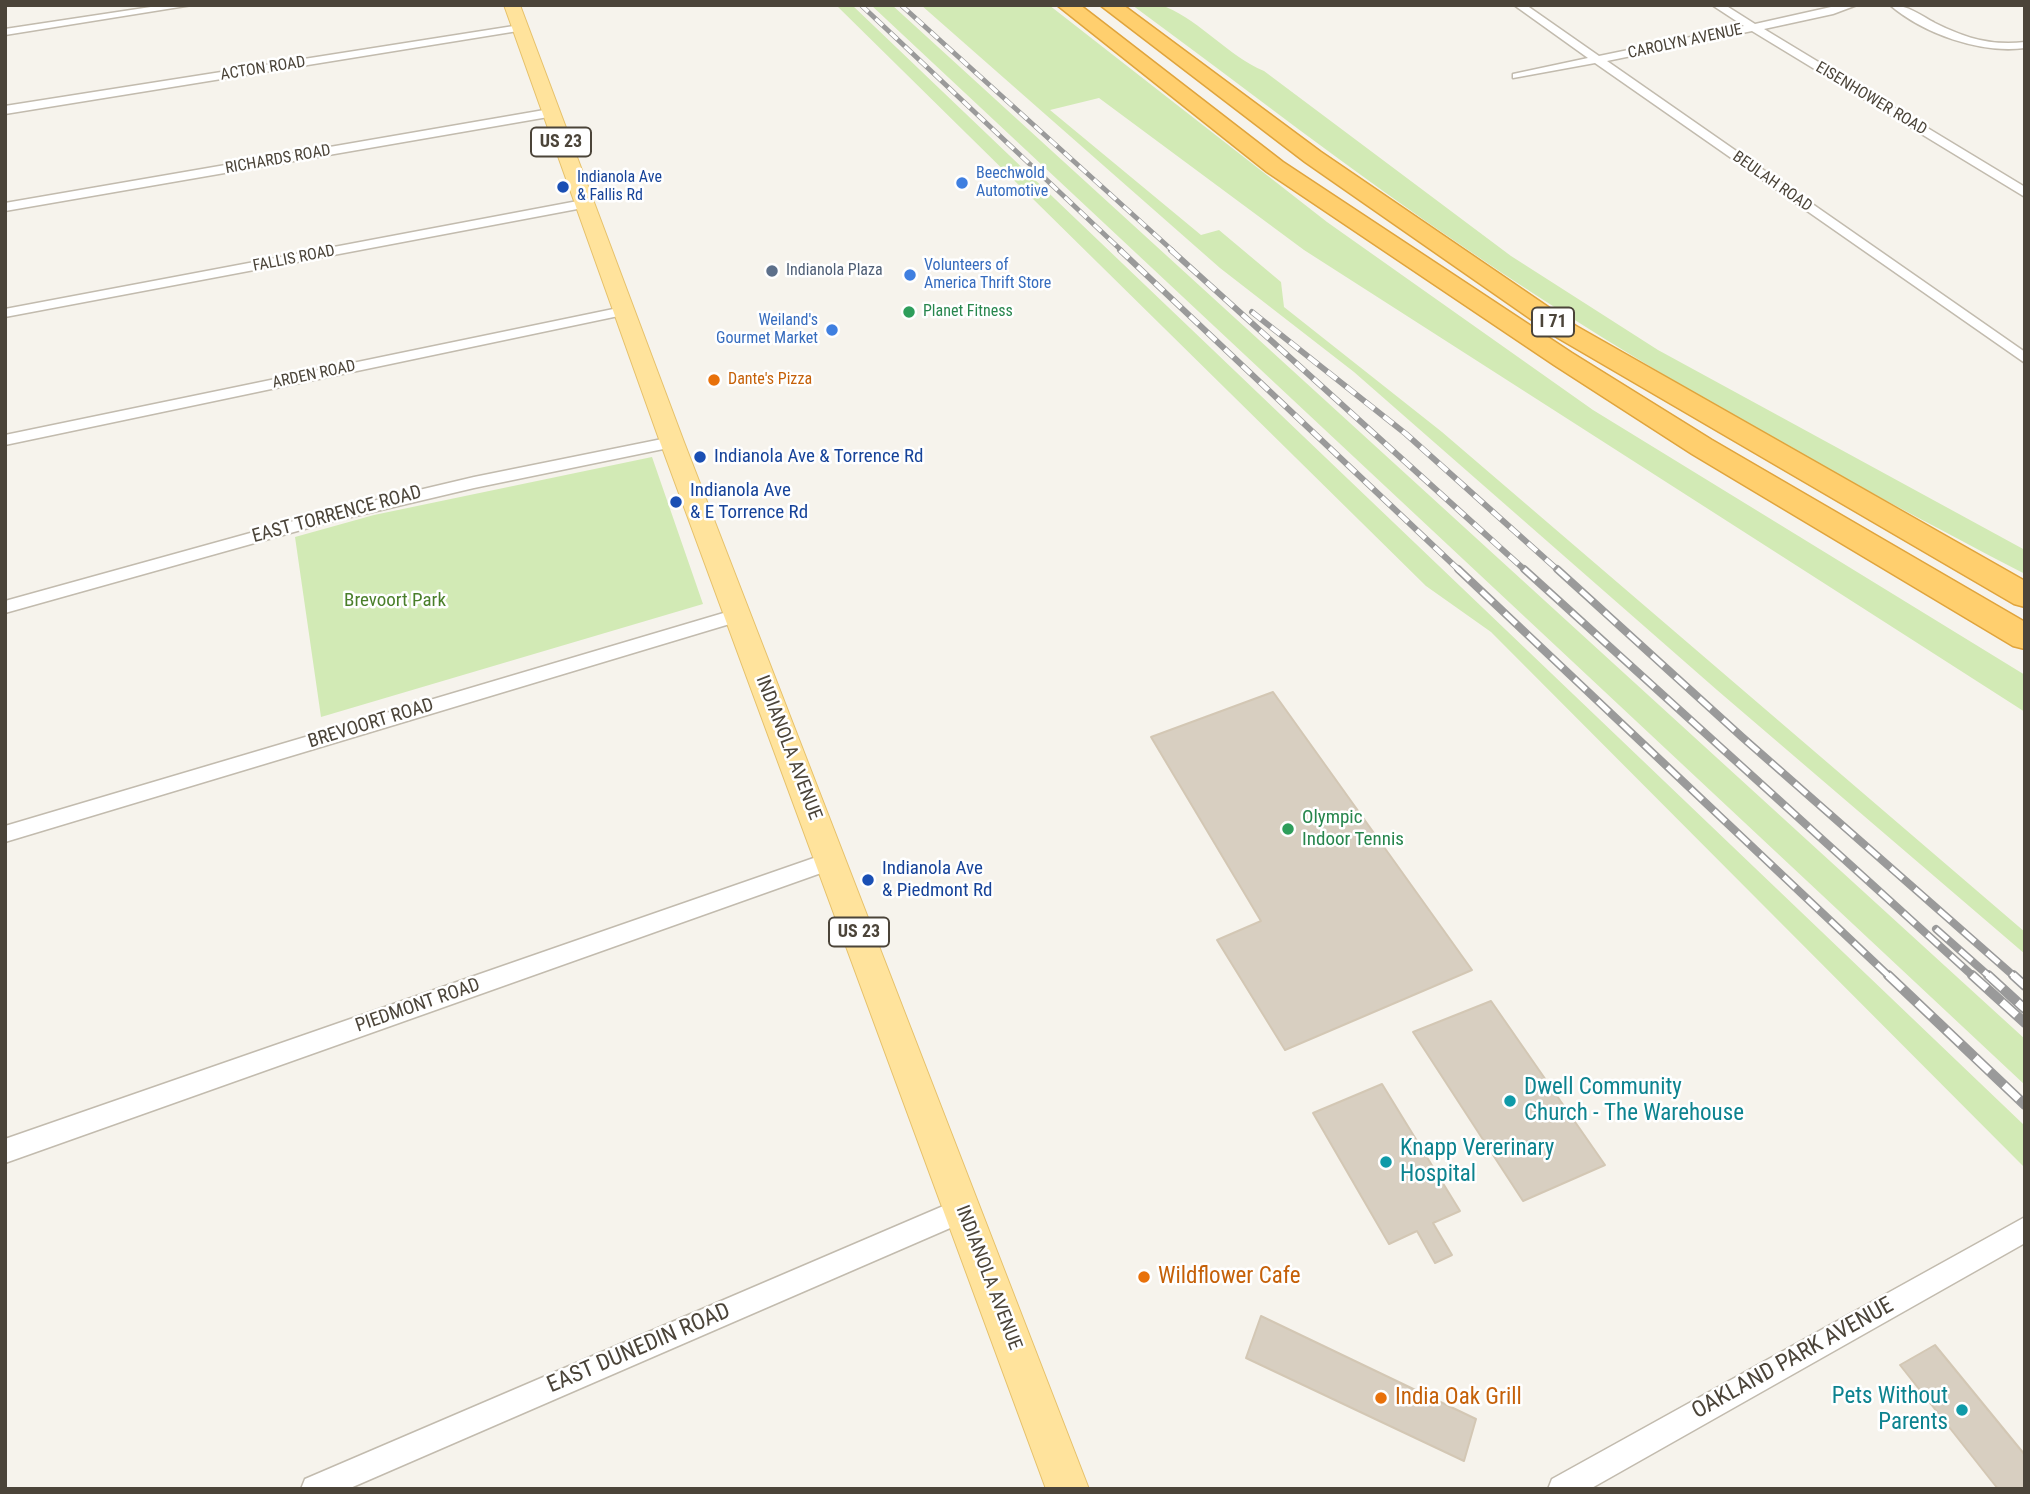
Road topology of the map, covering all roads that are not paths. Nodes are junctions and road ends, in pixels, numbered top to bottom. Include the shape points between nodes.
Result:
1 (187, 5) edge
2 (512, 5) edge
3 (1067, 5) edge
4 (1110, 5) edge
5 (1519, 5) edge
6 (1717, 5) edge
7 (1852, 5) edge
8 (1895, 5) edge
9 (520, 28) junction
10 (1754, 28) junction
11 (5, 32) edge
12 (2025, 45) edge
13 (1597, 60) junction
14 (1517, 76) dead end
15 (5, 110) edge
16 (550, 113) junction
17 (2025, 192) edge
18 (583, 204) junction
19 (5, 207) edge
20 (623, 311) junction
21 (5, 313) edge
22 (1563, 359) junction
23 (2025, 359) edge
24 (5, 440) edge
25 (672, 442) junction
26 (2025, 596) edge
27 (5, 607) edge
28 (737, 615) junction
29 (2025, 636) edge
30 (2025, 662) edge
31 (5, 834) edge
32 (831, 861) junction
33 (5, 1151) edge
34 (962, 1210) junction
35 (2025, 1229) edge
36 (315, 1489) edge
37 (1068, 1489) edge
38 (1562, 1489) edge

1 - 11 street
2 - 9 main road, INDIANOLA AVENUE / US 23
3 - 22 highway, I 71 via 1275,167
4 - 26 highway, I 71 via 1313,157 1567,332
5 - 13 street, BEULAH ROAD
6 - 10 street, EISENHOWER ROAD
7 - 10 street, CAROLYN AVENUE
8 - 12 street via 1973,44 1996,48
9 - 15 street, ACTON ROAD
9 - 16 main road, INDIANOLA AVENUE / US 23
10 - 13 street, CAROLYN AVENUE
10 - 17 street, EISENHOWER ROAD
13 - 14 street, CAROLYN AVENUE
13 - 23 street, BEULAH ROAD
16 - 18 main road, INDIANOLA AVENUE / US 23
16 - 19 street, RICHARDS ROAD
18 - 20 main road, INDIANOLA AVENUE / US 23
18 - 21 street, FALLIS ROAD
20 - 24 street, ARDEN ROAD
20 - 25 main road, INDIANOLA AVENUE / US 23
22 - 29 highway, I 71 via 1702,447
22 - 30 highway via 1611,400 1766,503
25 - 27 street, EAST TORRENCE ROAD via 451,486
25 - 28 main road, INDIANOLA AVENUE / US 23
28 - 31 street, BREVOORT ROAD
28 - 32 main road, INDIANOLA AVENUE / US 23
32 - 33 street, PIEDMONT ROAD
32 - 34 main road, INDIANOLA AVENUE / US 23
34 - 36 street, EAST DUNEDIN ROAD
34 - 37 main road, INDIANOLA AVENUE / US 23
35 - 38 street, OAKLAND PARK AVENUE

